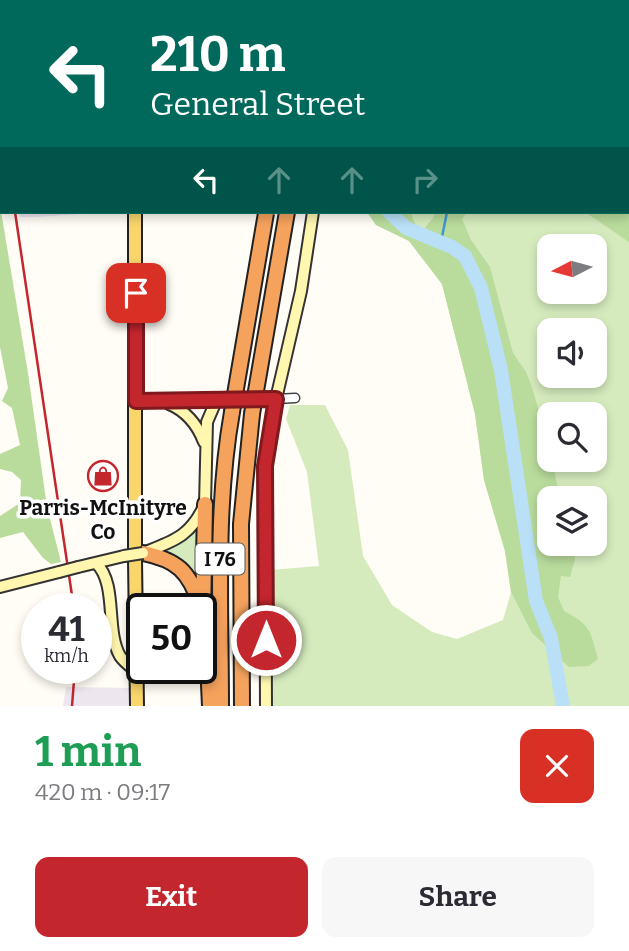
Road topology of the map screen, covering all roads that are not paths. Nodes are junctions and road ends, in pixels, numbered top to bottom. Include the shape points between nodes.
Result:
1 (135, 214) edge
2 (267, 214) edge
3 (287, 214) edge
4 (313, 214) edge
5 (295, 398) dead end
6 (276, 399) junction
7 (136, 401) junction
8 (163, 401) junction
9 (216, 401) junction
10 (205, 445) junction
11 (205, 504) junction
12 (143, 553) junction
13 (96, 563) junction
14 (0, 587) edge
15 (136, 593) edge
16 (195, 593) edge
17 (203, 593) edge
18 (126, 663) edge
19 (136, 684) edge
20 (209, 684) edge
21 (137, 706) edge
22 (210, 706) edge
23 (221, 706) edge
24 (242, 706) edge
25 (266, 706) edge

1 - 7 main road
2 - 23 highway, I 76, bridge via 225,470 220,547
3 - 24 highway, I 76, bridge via 252,414 241,524
4 - 6 main road via 301,291
5 - 6 street
6 - 9 main road
6 - 25 main road via 265,466
7 - 8 main road
7 - 15 main road
8 - 9 main road
8 - 10 main road via 192,419
9 - 10 main road via 208,416
10 - 11 main road
11 - 12 main road via 184,535
11 - 17 highway
12 - 13 main road, bridge
12 - 16 highway via 167,559 183,570
13 - 14 main road, bridge
13 - 18 main road via 106,581 116,648
19 - 21 main road
20 - 22 highway

